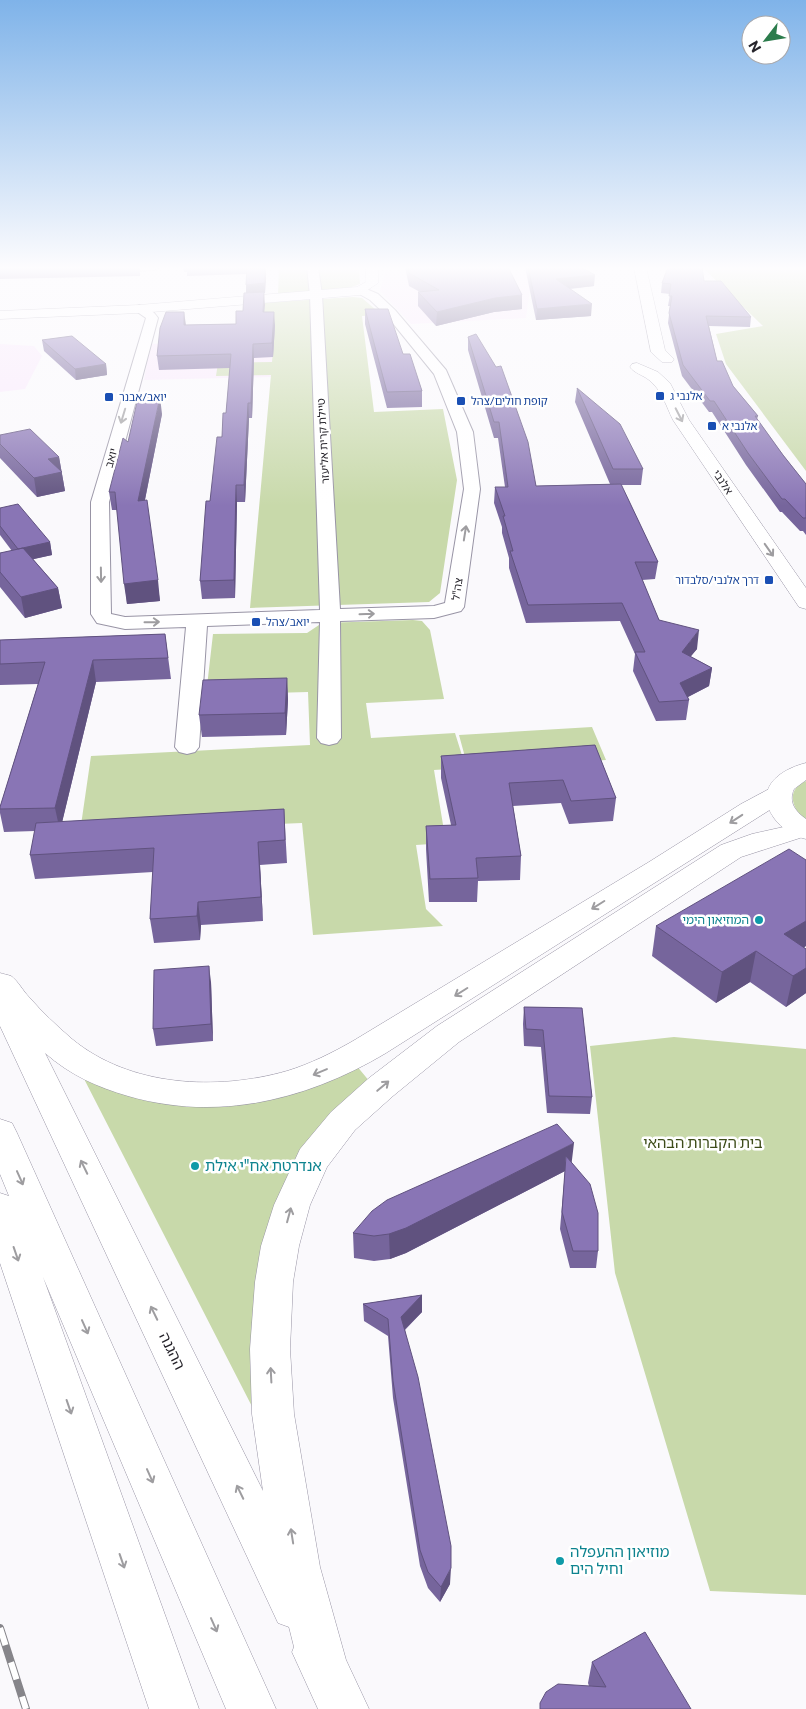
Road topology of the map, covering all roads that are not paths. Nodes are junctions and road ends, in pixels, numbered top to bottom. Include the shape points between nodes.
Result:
1 (144, 347) edge
2 (318, 347) edge
3 (419, 347) edge
4 (638, 347) edge
5 (656, 347) edge
6 (639, 357) junction
7 (669, 362) junction
8 (702, 421) dead end
9 (806, 603) edge
10 (330, 616) junction
11 (104, 619) joint
12 (197, 621) junction
13 (329, 738) dead end
14 (187, 747) dead end
15 (806, 771) edge
16 (778, 794) junction
17 (804, 830) edge
18 (0, 984) edge
19 (0, 992) edge
20 (0, 1133) edge
21 (0, 1208) edge
22 (324, 1669) junction
23 (174, 1709) edge
24 (251, 1709) edge
25 (344, 1709) edge

1 -> 11 street, יואב via 100,502 101,614
2 - 10 street, טיילת קרית אליעזר
10 -> 3 street, צה"ל via 434,612 454,607 472,489 465,432 441,373
4 - 6 main road
5 - 7 main road
6 - 7 main road via 658,369
6 -> 9 main road, אלנבי via 665,386 681,420
7 - 8 main road via 669,374
10 - 12 street, צה"ל
10 - 13 street, טיילת קרית אליעזר
11 -> 12 street, צה"ל via 125,623
12 - 14 street
15 - 16 main road via 782,784
16 - 17 main road via 784,812
16 -> 18 main road via 352,1058 275,1087 235,1094 178,1093 144,1088 113,1078 85,1066 38,1025
22 -> 17 main road via 297,1567 276,1440 270,1349 280,1246 292,1205 313,1160 343,1121 448,1034 731,851
22 -> 19 main road, ההגנה
20 -> 24 main road
21 -> 23 main road
22 - 25 main road, ההגנה

